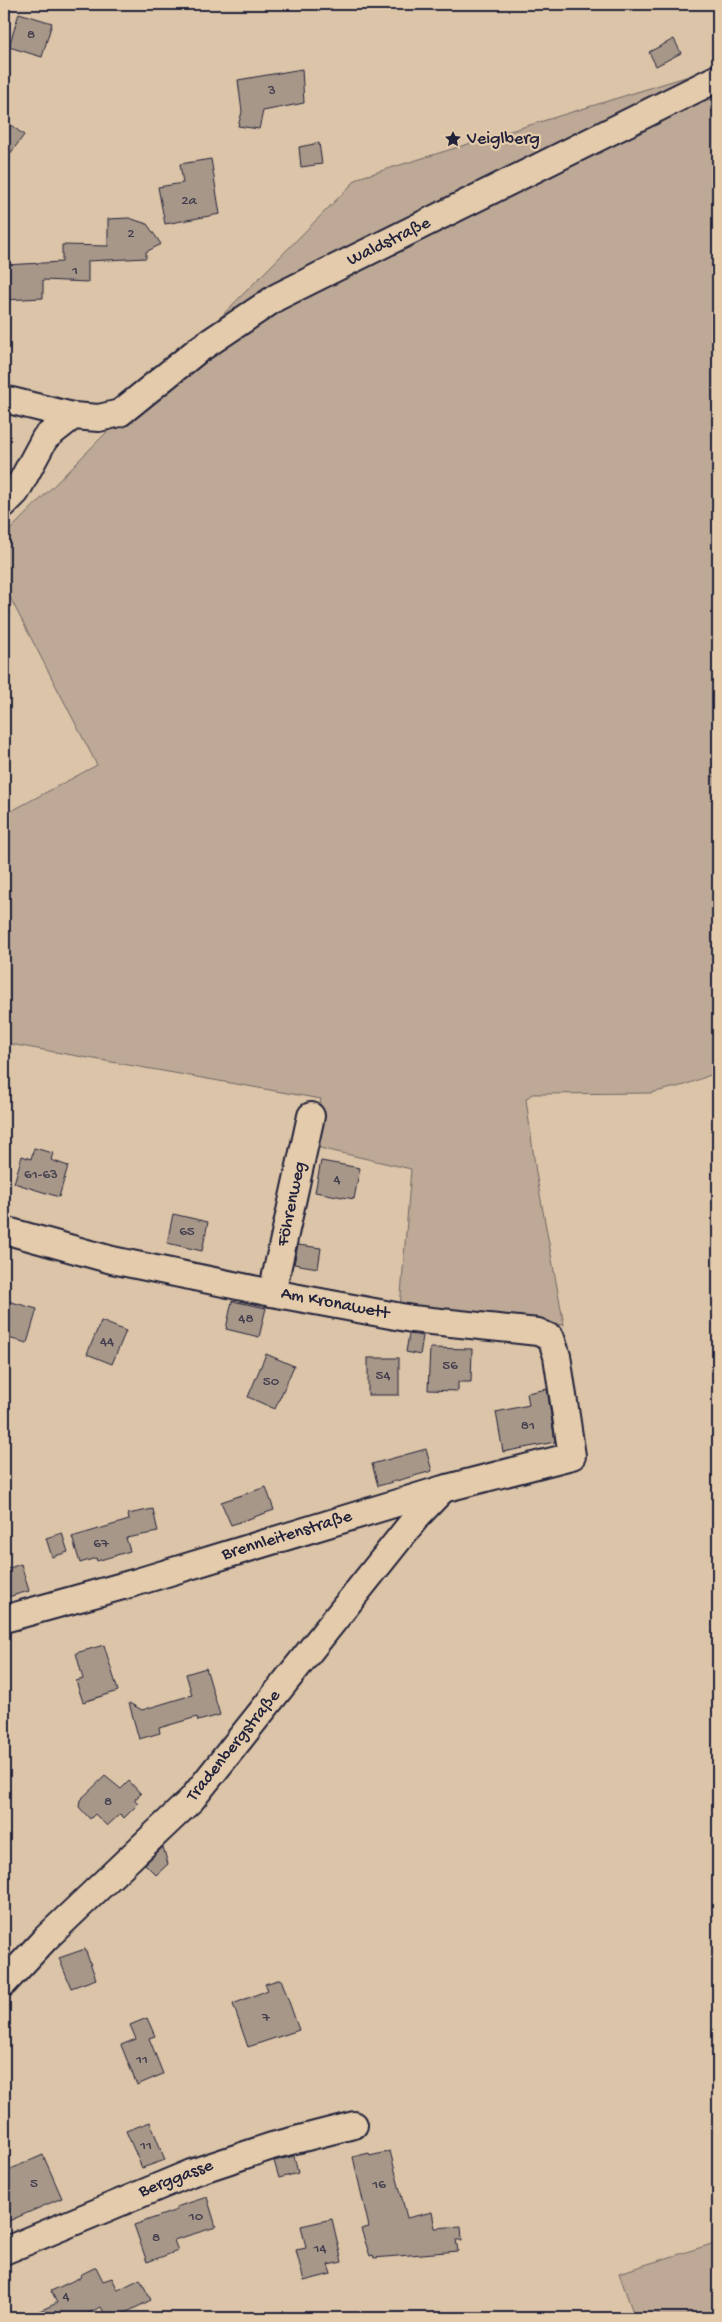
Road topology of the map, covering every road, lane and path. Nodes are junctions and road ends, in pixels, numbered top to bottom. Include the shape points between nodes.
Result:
1 (718, 78) edge
2 (4, 400) edge
3 (73, 416) junction
4 (4, 504) edge
5 (311, 1116) dead end
6 (4, 1230) edge
7 (272, 1293) junction
8 (572, 1456) joint
9 (443, 1489) junction
10 (371, 1510) junction
11 (395, 1544) junction
12 (4, 1619) edge
13 (4, 1983) edge
14 (354, 2125) dead end
15 (4, 2251) edge

1 - 3 street, Waldstraße via 277,297 198,350 120,413 100,418
2 - 3 street, Waldstraße
3 - 4 street via 45,438 16,492
5 - 7 street, Föhrenweg
6 - 7 street, Am Kronawett via 112,1260
7 - 8 street, Am Kronawett via 412,1319 538,1332 551,1338 557,1356
8 - 9 street, Brennleitenstraße
9 - 10 street, Brennleitenstraße
9 - 11 street, Tradenbergstraße
10 - 11 street via 381,1515 389,1525
10 - 12 street, Brennleitenstraße
11 - 13 street, Tradenbergstraße via 192,1799 46,1938
14 - 15 street, Berggasse via 263,2149 191,2173

